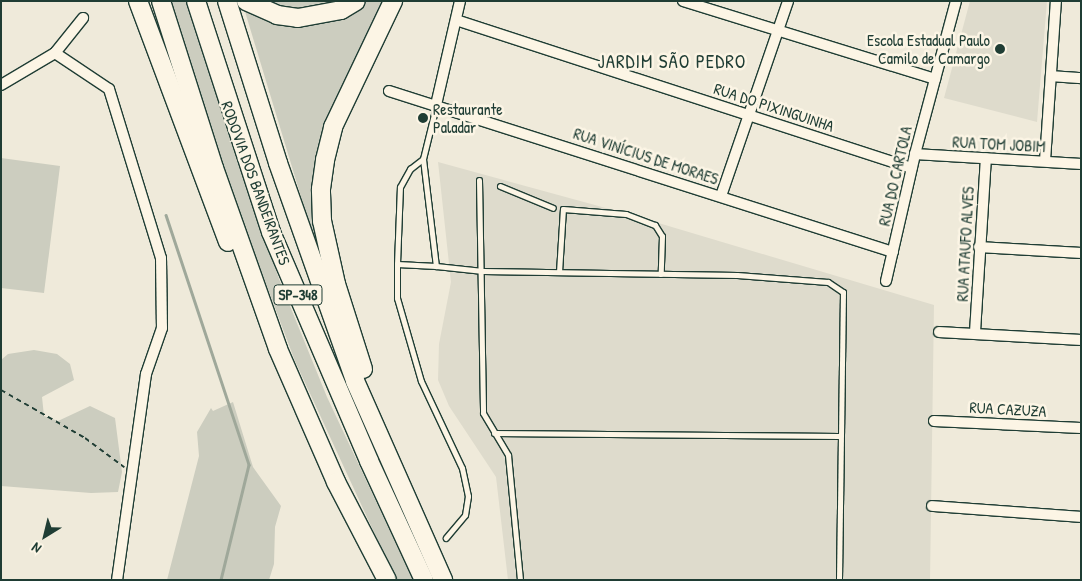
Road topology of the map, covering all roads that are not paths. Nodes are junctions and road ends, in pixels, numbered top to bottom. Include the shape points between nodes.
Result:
1 (138, 1) edge
2 (161, 1) edge
3 (196, 1) edge
4 (227, 1) edge
5 (246, 1) edge
6 (356, 1) edge
7 (394, 1) edge
8 (460, 1) edge
9 (683, 1) edge
10 (788, 1) edge
11 (956, 1) edge
12 (1056, 1) edge
13 (82, 18) dead end
14 (456, 20) junction
15 (778, 32) junction
16 (55, 53) junction
17 (1051, 76) junction
18 (1081, 78) edge
19 (936, 79) junction
20 (1, 85) edge
21 (389, 91) dead end
22 (436, 105) junction
23 (748, 114) junction
24 (915, 154) junction
25 (986, 158) junction
26 (423, 159) junction
27 (1045, 161) junction
28 (1081, 164) edge
29 (912, 168) junction
30 (479, 180) dead end
31 (500, 186) dead end
32 (721, 196) junction
33 (553, 208) dead end
34 (979, 246) junction
35 (893, 252) junction
36 (1081, 253) edge
37 (398, 264) junction
38 (436, 266) junction
39 (483, 271) junction
40 (559, 272) junction
41 (661, 274) junction
42 (886, 281) dead end
43 (939, 332) dead end
44 (975, 332) junction
45 (1081, 340) edge
46 (278, 349) junction
47 (934, 421) dead end
48 (1081, 428) edge
49 (494, 433) junction
50 (839, 436) junction
51 (397, 482) junction
52 (932, 506) dead end
53 (1081, 517) edge
54 (446, 538) dead end
55 (117, 580) edge
56 (387, 580) edge
57 (424, 580) edge
58 (443, 580) edge
59 (520, 580) edge
60 (839, 580) edge

1 - 46 highway via 235,258
2 - 46 highway, RODOVIA DOS BANDEIRANTES / SP-348 via 214,168
3 - 57 highway, RODOVIA DOS BANDEIRANTES / SP-348 via 271,232
4 - 51 highway via 278,163 326,300
5 - 6 highway via 277,15 298,18 341,10
7 - 51 highway via 334,127 325,160 322,213 336,284
8 - 14 street
9 - 15 street
10 - 15 street
11 - 19 street, RUA DO CARTOLA
12 - 17 street
13 - 16 street
14 - 22 street
14 - 23 street, RUA DO PIXINGUINHA
15 - 19 street
15 - 23 street
16 - 20 street
16 - 55 street via 109,89 162,258 162,328 146,374
17 - 18 street
17 - 27 street
19 - 24 street, RUA DO CARTOLA
21 - 22 street, RUA VINÍCIUS DE MORAES
22 - 26 lane
22 - 32 street, RUA VINÍCIUS DE MORAES
23 - 29 street, RUA DO PIXINGUINHA
23 - 32 street
24 - 25 street, RUA TOM JOBIM
24 - 29 street, RUA DO CARTOLA
25 - 27 street, RUA TOM JOBIM
25 - 34 street, RUA ATAUFO ALVES
26 - 37 lane via 410,169 400,187
26 - 38 lane
27 - 28 street, RUA TOM JOBIM
29 - 35 street, RUA DO CARTOLA
30 - 39 lane
31 - 33 lane
32 - 35 street, RUA VINÍCIUS DE MORAES
34 - 36 street
34 - 44 street, RUA ATAUFO ALVES
35 - 42 street, RUA DO CARTOLA
37 - 38 lane
37 - 54 lane via 397,298 421,381 462,468 468,496 465,515
38 - 39 lane
39 - 40 lane
39 - 49 lane via 483,413
40 - 41 lane
40 - 41 lane via 563,209 626,214 655,225 662,236
41 - 50 lane via 737,275 828,282 843,292
43 - 44 street
44 - 45 street
46 - 56 highway, RODOVIA DOS BANDEIRANTES / SP-348 via 336,482
47 - 48 street, RUA CAZUZA
49 - 50 lane
49 - 59 lane via 508,454
50 - 60 lane
51 - 58 highway
52 - 53 street

